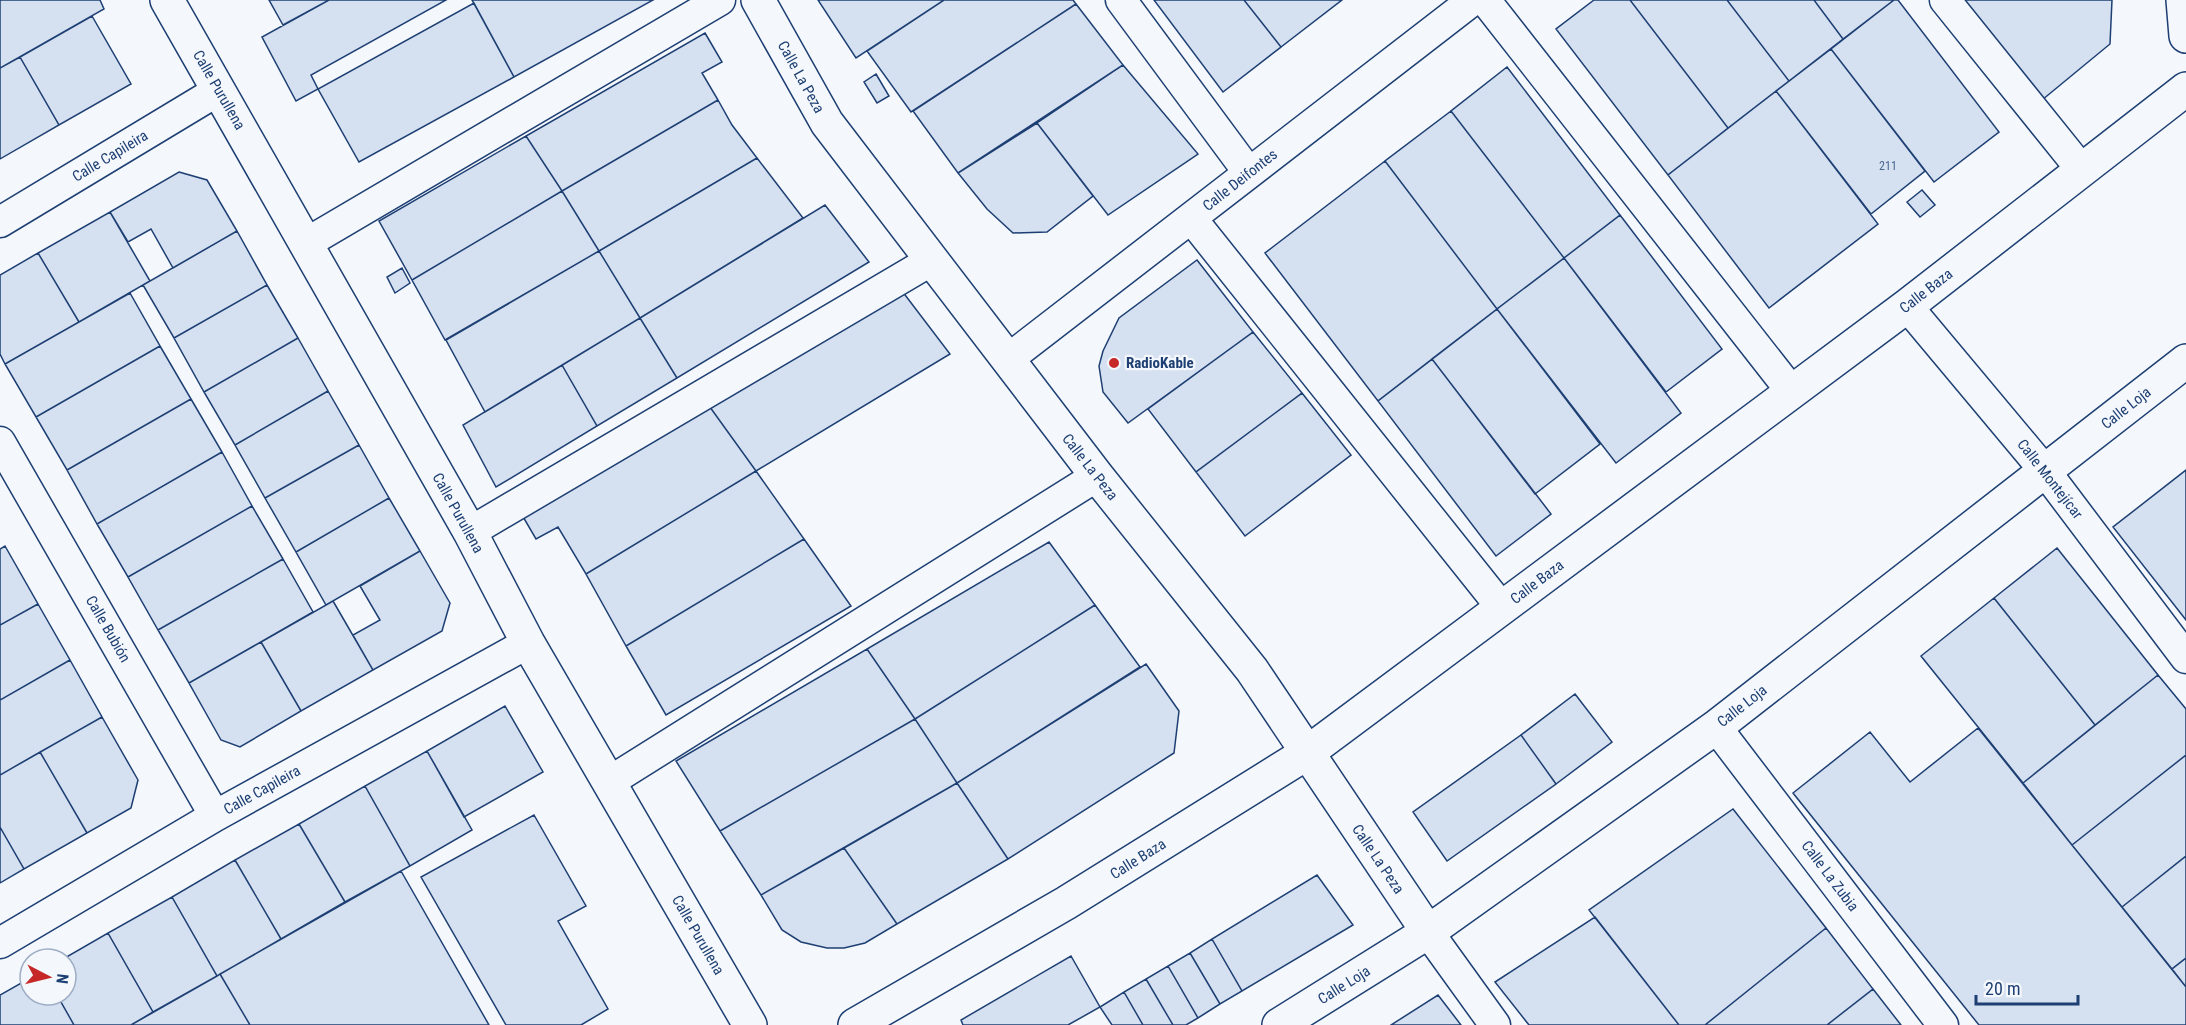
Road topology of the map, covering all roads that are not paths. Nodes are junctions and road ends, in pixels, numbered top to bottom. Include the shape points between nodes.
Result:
1 (167, 0) edge
2 (720, 0) edge
3 (758, 0) edge
4 (1121, 0) edge
5 (1473, 0) edge
6 (1485, 0) edge
7 (1946, 0) edge
8 (2183, 0) edge
9 (2186, 36) edge
10 (2186, 89) edge
11 (219, 90) junction
12 (2081, 169) junction
13 (1249, 173) junction
14 (1191, 218) junction
15 (0, 222) edge
16 (305, 244) junction
17 (932, 260) junction
18 (1907, 306) junction
19 (1007, 360) junction
20 (2186, 362) edge
21 (1792, 392) junction
22 (0, 442) edge
23 (2045, 471) junction
24 (1096, 476) junction
25 (470, 532) junction
26 (1502, 608) junction
27 (528, 643) junction
28 (2186, 658) edge
29 (1716, 727) junction
30 (1307, 753) junction
31 (609, 782) junction
32 (215, 816) junction
33 (1428, 932) junction
34 (0, 943) edge
35 (750, 1025) edge
36 (855, 1025) edge
37 (1279, 1025) edge
38 (1495, 1025) edge
39 (1943, 1025) edge

1 - 11 street, Calle Purullena
2 - 16 street
3 - 17 street, Calle La Peza via 826,123
4 - 13 street
5 - 13 street, Calle Deifontes
6 - 21 street
7 - 12 street
8 - 9 street
10 - 12 street, Calle Baza
11 - 15 street, Calle Capileira
11 - 16 street, Calle Purullena
12 - 18 street, Calle Baza
13 - 14 street, Calle Deifontes
14 - 19 street, Calle Deifontes
14 - 26 street
16 - 25 street, Calle Purullena
17 - 19 street, Calle La Peza
17 - 25 street
18 - 21 street, Calle Baza
18 - 23 street, Calle Montejícar
19 - 24 street, Calle La Peza
20 - 23 street, Calle Loja
21 - 26 street, Calle Baza
22 - 32 street, Calle Bubión
23 - 28 street, Calle Montejícar
23 - 29 street, Calle Loja
24 - 30 street, Calle La Peza via 1252,670
24 - 31 street
25 - 27 street, Calle Purullena
26 - 30 street, Calle Baza
27 - 31 street, Calle Purullena
27 - 32 street, Calle Capileira
29 - 33 street, Calle Loja
29 - 39 street, Calle La Zubia
30 - 33 street, Calle La Peza
30 - 36 street, Calle Baza via 1066,903
31 - 35 street, Calle Purullena
32 - 34 street, Calle Capileira
33 - 37 street, Calle Loja
33 - 38 street

